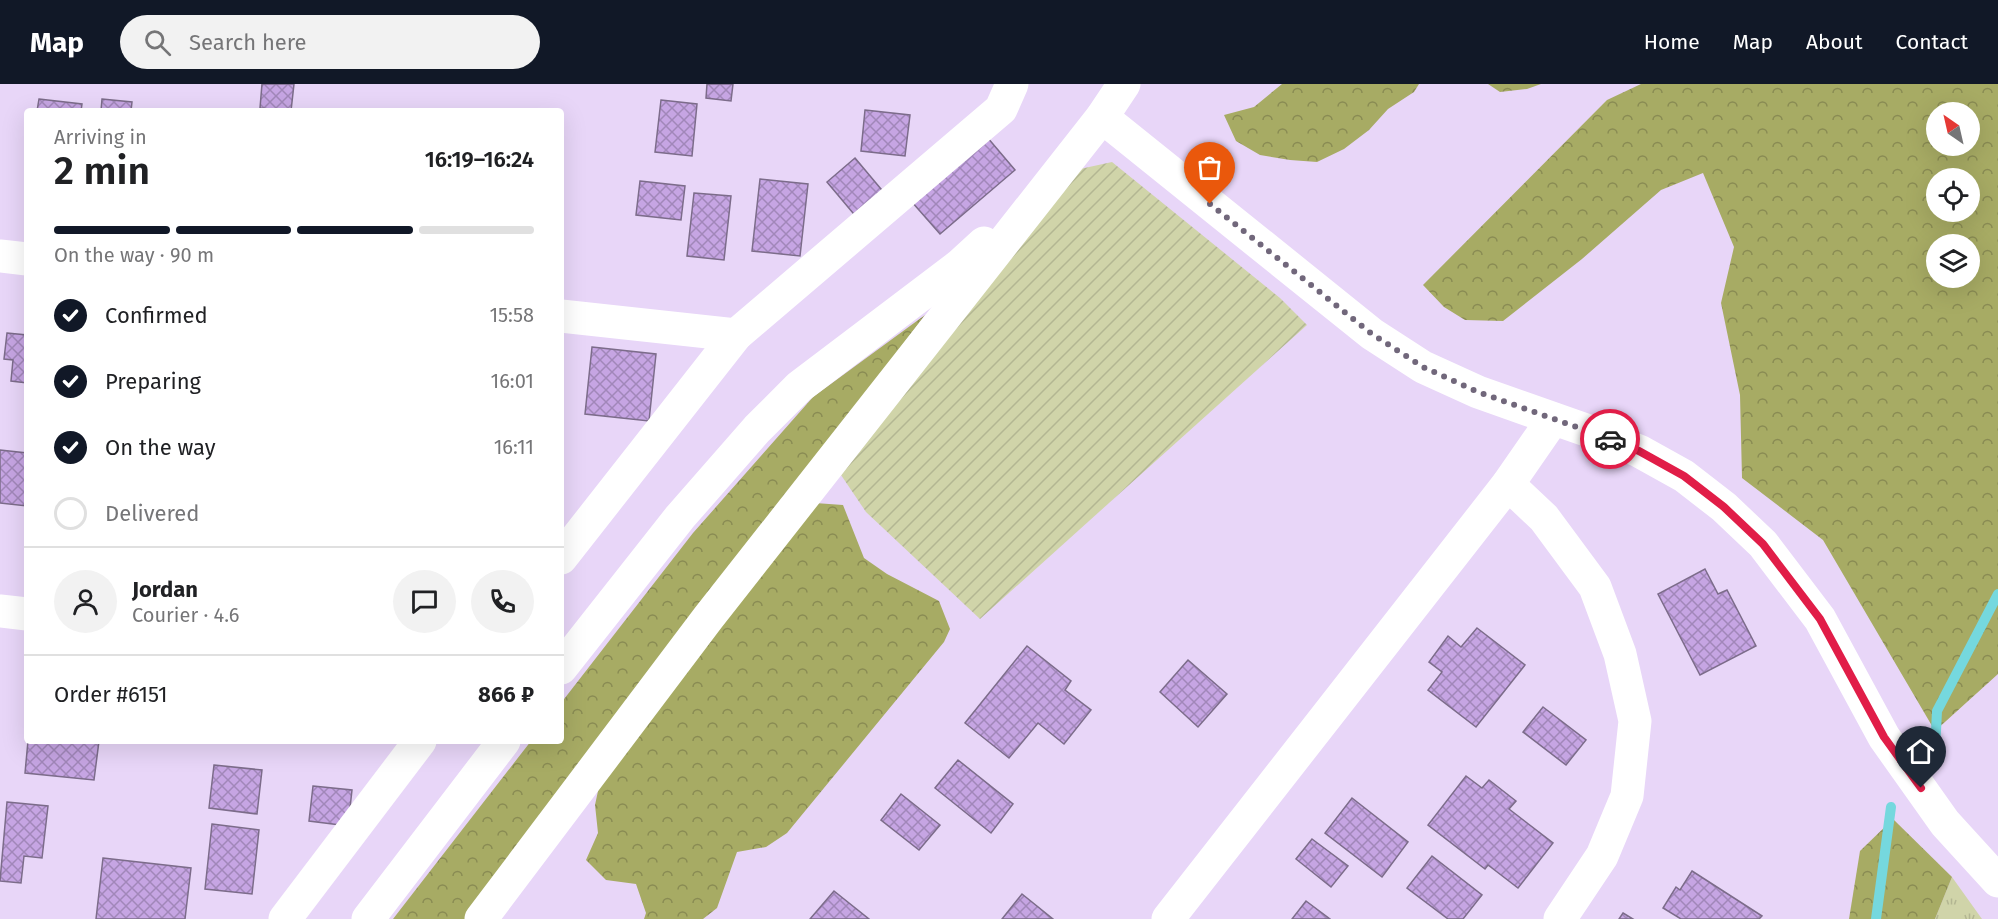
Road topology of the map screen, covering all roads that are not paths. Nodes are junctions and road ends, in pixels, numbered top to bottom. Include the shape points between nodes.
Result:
1 (1012, 84) edge
2 (1124, 84) edge
3 (1102, 117) junction
4 (1055, 176) junction
5 (0, 256) edge
6 (24, 259) edge
7 (564, 316) edge
8 (736, 335) junction
9 (1553, 419) junction
10 (1508, 484) junction
11 (564, 554) edge
12 (0, 611) edge
13 (24, 614) edge
14 (564, 664) edge
15 (418, 744) edge
16 (502, 744) edge
17 (1998, 882) edge
18 (285, 919) edge
19 (368, 919) edge
20 (481, 919) edge
21 (1168, 919) edge
22 (1560, 919) edge

1 - 8 street via 1001,109
2 - 3 street
3 - 4 street
3 - 9 street via 1372,334 1423,367
4 - 14 street via 960,265 799,387 680,517
4 - 20 street via 708,618
5 - 6 street
7 - 8 street
8 - 11 street
9 - 10 street
9 - 17 street via 1639,451 1684,476 1763,544 1820,619 1884,737 1945,823
10 - 21 street
10 - 22 street via 1544,518 1595,587 1620,654 1635,721 1627,796 1602,856
12 - 13 street
15 - 18 street
16 - 19 street

